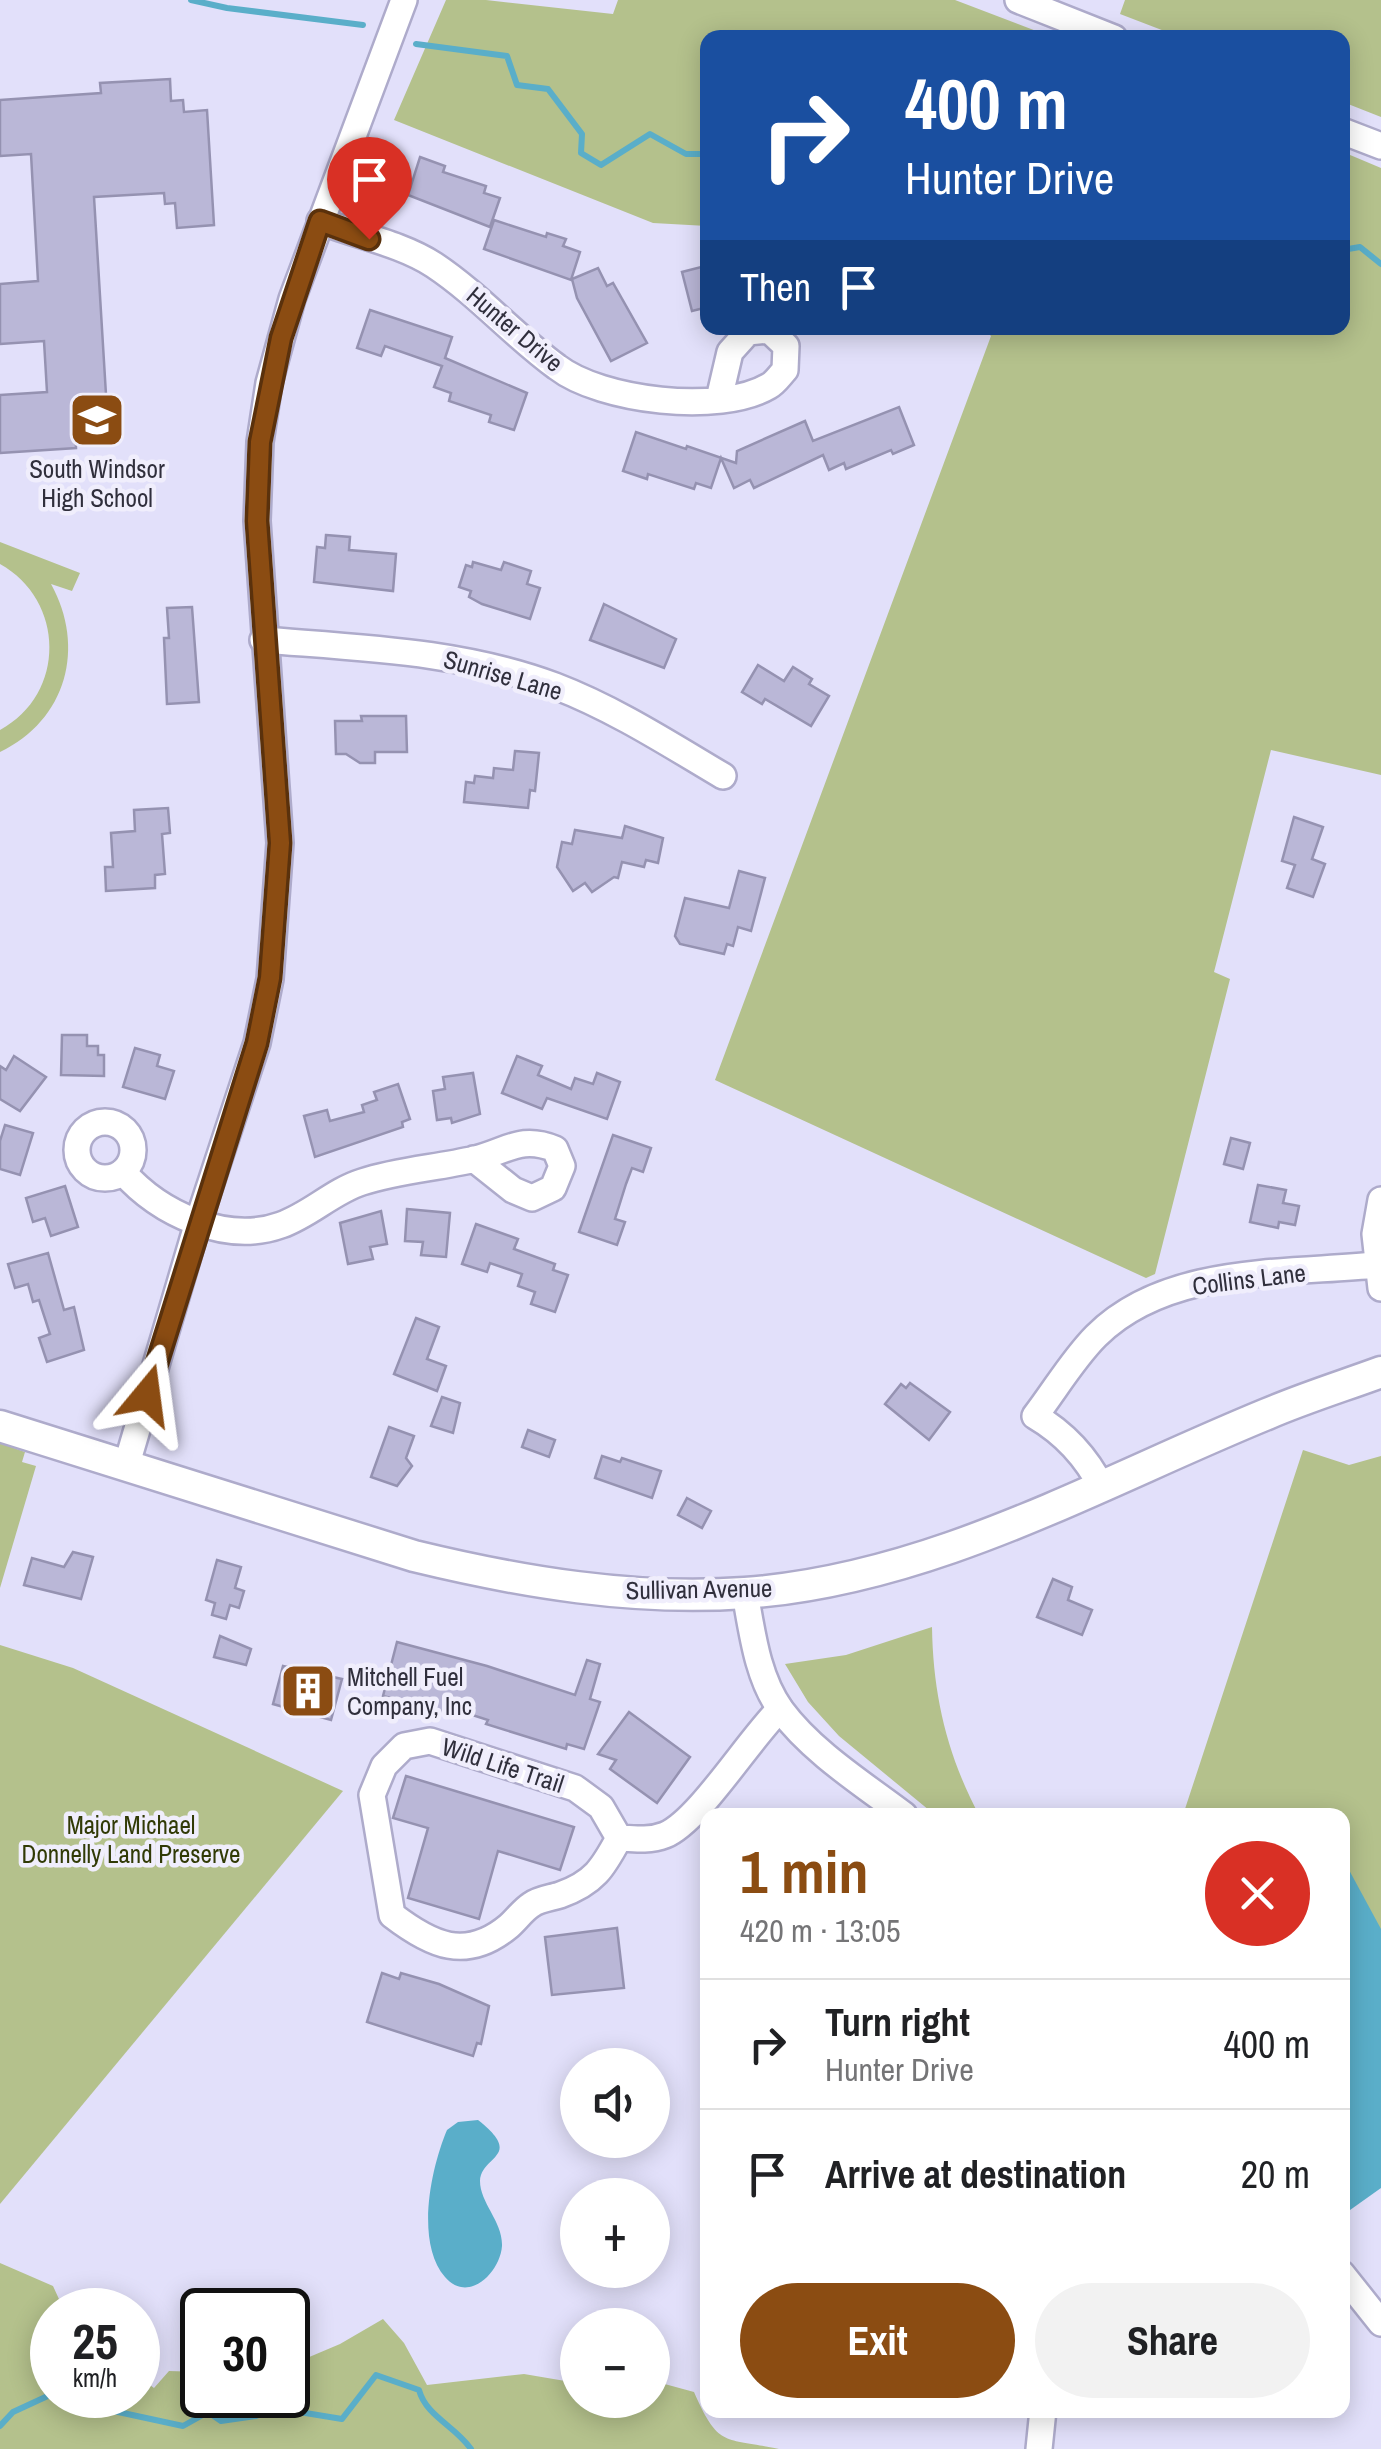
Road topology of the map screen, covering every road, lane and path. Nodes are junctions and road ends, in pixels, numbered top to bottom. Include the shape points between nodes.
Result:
1 (404, 0) edge
2 (1018, 0) edge
3 (1094, 30) edge
4 (1350, 133) edge
5 (1381, 146) edge
6 (320, 221) junction
7 (719, 400) dead end
8 (263, 640) junction
9 (723, 776) dead end
10 (474, 1159) dead end
11 (123, 1172) dead end
12 (1381, 1200) edge
13 (198, 1222) junction
14 (1378, 1277) edge
15 (1381, 1372) edge
16 (0, 1426) edge
17 (126, 1467) junction
18 (1102, 1488) junction
19 (746, 1592) junction
20 (780, 1709) junction
21 (895, 1808) edge
22 (619, 1838) junction
23 (1350, 2284) edge
24 (1381, 2323) edge
25 (1042, 2418) edge
26 (1038, 2449) edge

1 - 6 street
2 - 3 street
4 - 5 street
6 - 7 street, Hunter Drive via 429,262 560,370 614,394
6 - 8 street via 284,326 260,442
8 - 9 street, Sunrise Lane via 478,662 620,716
8 - 13 street via 280,843 278,914 257,1043
10 - 13 street via 358,1183 281,1225 255,1230
11 - 13 street via 156,1202
12 - 14 street
13 - 17 street
14 - 18 street, Collins Lane via 1182,1286 1145,1300 1096,1335 1035,1416 1090,1464
15 - 18 main road, Sullivan Avenue via 1268,1413
16 - 17 main road, Sullivan Avenue
17 - 19 main road, Sullivan Avenue via 478,1572 638,1592
18 - 19 main road, Sullivan Avenue via 933,1555
19 - 20 street via 757,1655
20 - 21 street
20 - 22 street via 688,1819 666,1835
22 - 22 street, Wild Life Trail via 602,1807 575,1788 430,1741 404,1746 384,1766 372,1795 392,1915 418,1935 460,1949 482,1944 532,1904 600,1874
23 - 24 street
25 - 26 street

